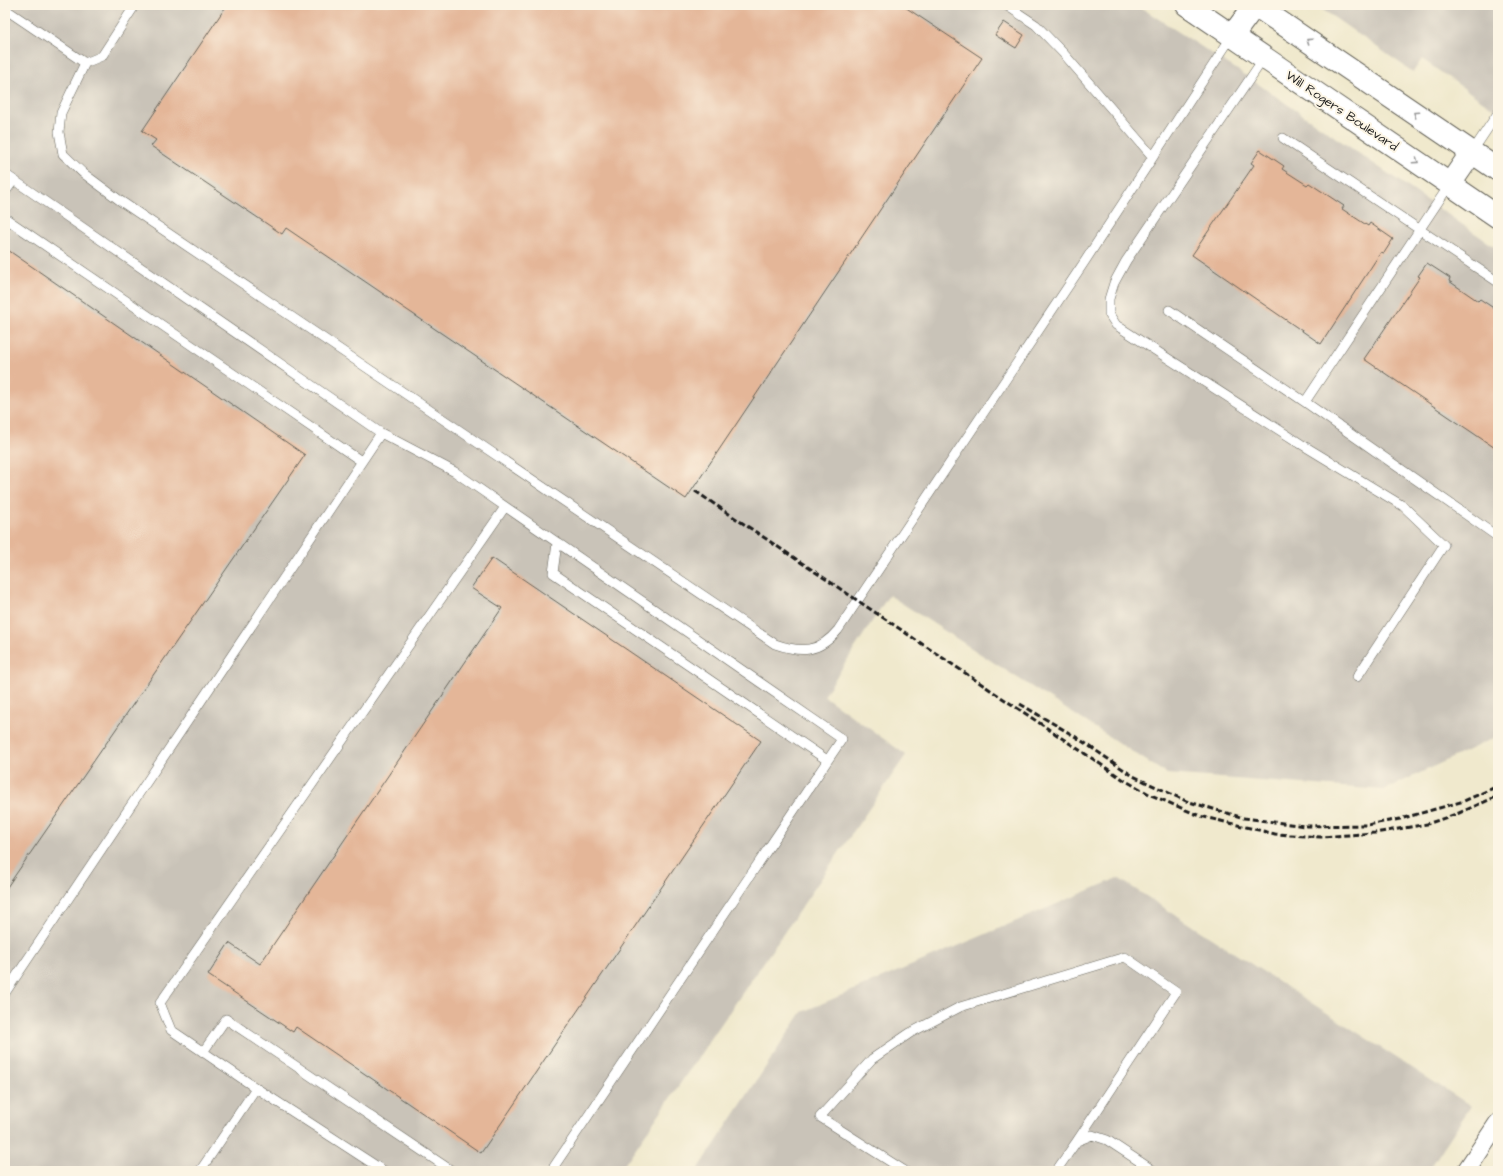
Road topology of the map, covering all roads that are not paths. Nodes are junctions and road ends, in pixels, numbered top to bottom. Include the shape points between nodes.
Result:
1 (135, 5) edge
2 (1006, 5) edge
3 (1187, 5) edge
4 (1255, 5) edge
5 (5, 9) edge
6 (1232, 36) junction
7 (1264, 58) junction
8 (85, 63) junction
9 (1498, 113) edge
10 (1284, 138) dead end
11 (1472, 152) junction
12 (1153, 157) junction
13 (1498, 170) edge
14 (5, 174) edge
15 (14, 180) junction
16 (1450, 184) junction
17 (5, 192) edge
18 (1498, 217) edge
19 (5, 218) edge
20 (1420, 229) junction
21 (1498, 282) edge
22 (1169, 310) dead end
23 (1305, 402) junction
24 (381, 433) junction
25 (361, 461) junction
26 (505, 507) junction
27 (1498, 537) edge
28 (558, 543) junction
29 (1357, 677) dead end
30 (827, 760) junction
31 (5, 993) edge
32 (203, 1052) junction
33 (256, 1088) junction
34 (1495, 1133) edge
35 (1077, 1141) junction
36 (200, 1171) edge
37 (384, 1171) edge
38 (452, 1171) edge
39 (551, 1171) edge
40 (905, 1171) edge
41 (1056, 1171) edge
42 (1154, 1171) edge
43 (1466, 1171) edge

1 - 8 lane via 102,56
2 - 12 lane via 1036,25
3 - 6 main road, Will Rogers Boulevard
4 - 6 main road
11 -> 4 main road
5 - 8 lane
6 - 7 main road, Will Rogers Boulevard
6 - 12 lane
7 -> 16 main road, Will Rogers Boulevard
7 - 29 lane via 1126,261 1114,283 1109,299 1109,314 1116,325 1150,348 1403,506 1444,545
8 - 12 lane via 61,113 59,132 63,154 83,173 774,644 790,649 804,650 818,646 830,640 838,630
9 - 11 lane
10 - 20 lane
11 - 13 main road
11 - 16 main road
14 - 15 lane
15 - 17 lane
15 - 24 lane
16 - 18 main road, Will Rogers Boulevard
16 - 20 lane
19 - 25 lane
20 - 21 lane
20 - 23 lane
22 - 23 lane
23 - 27 lane
24 - 25 lane
24 - 26 lane via 455,472
25 - 31 lane
26 - 28 lane
26 - 32 lane via 160,1003 171,1030
28 - 30 lane via 553,573
28 - 30 lane via 842,739
30 - 39 lane
32 - 33 lane
32 - 38 lane via 226,1019
33 - 36 lane
33 - 37 lane
34 - 43 street
35 - 40 lane via 1176,992 1125,956 960,1007 910,1033 872,1059 820,1117
35 - 41 lane
35 - 42 lane via 1092,1135 1107,1140

